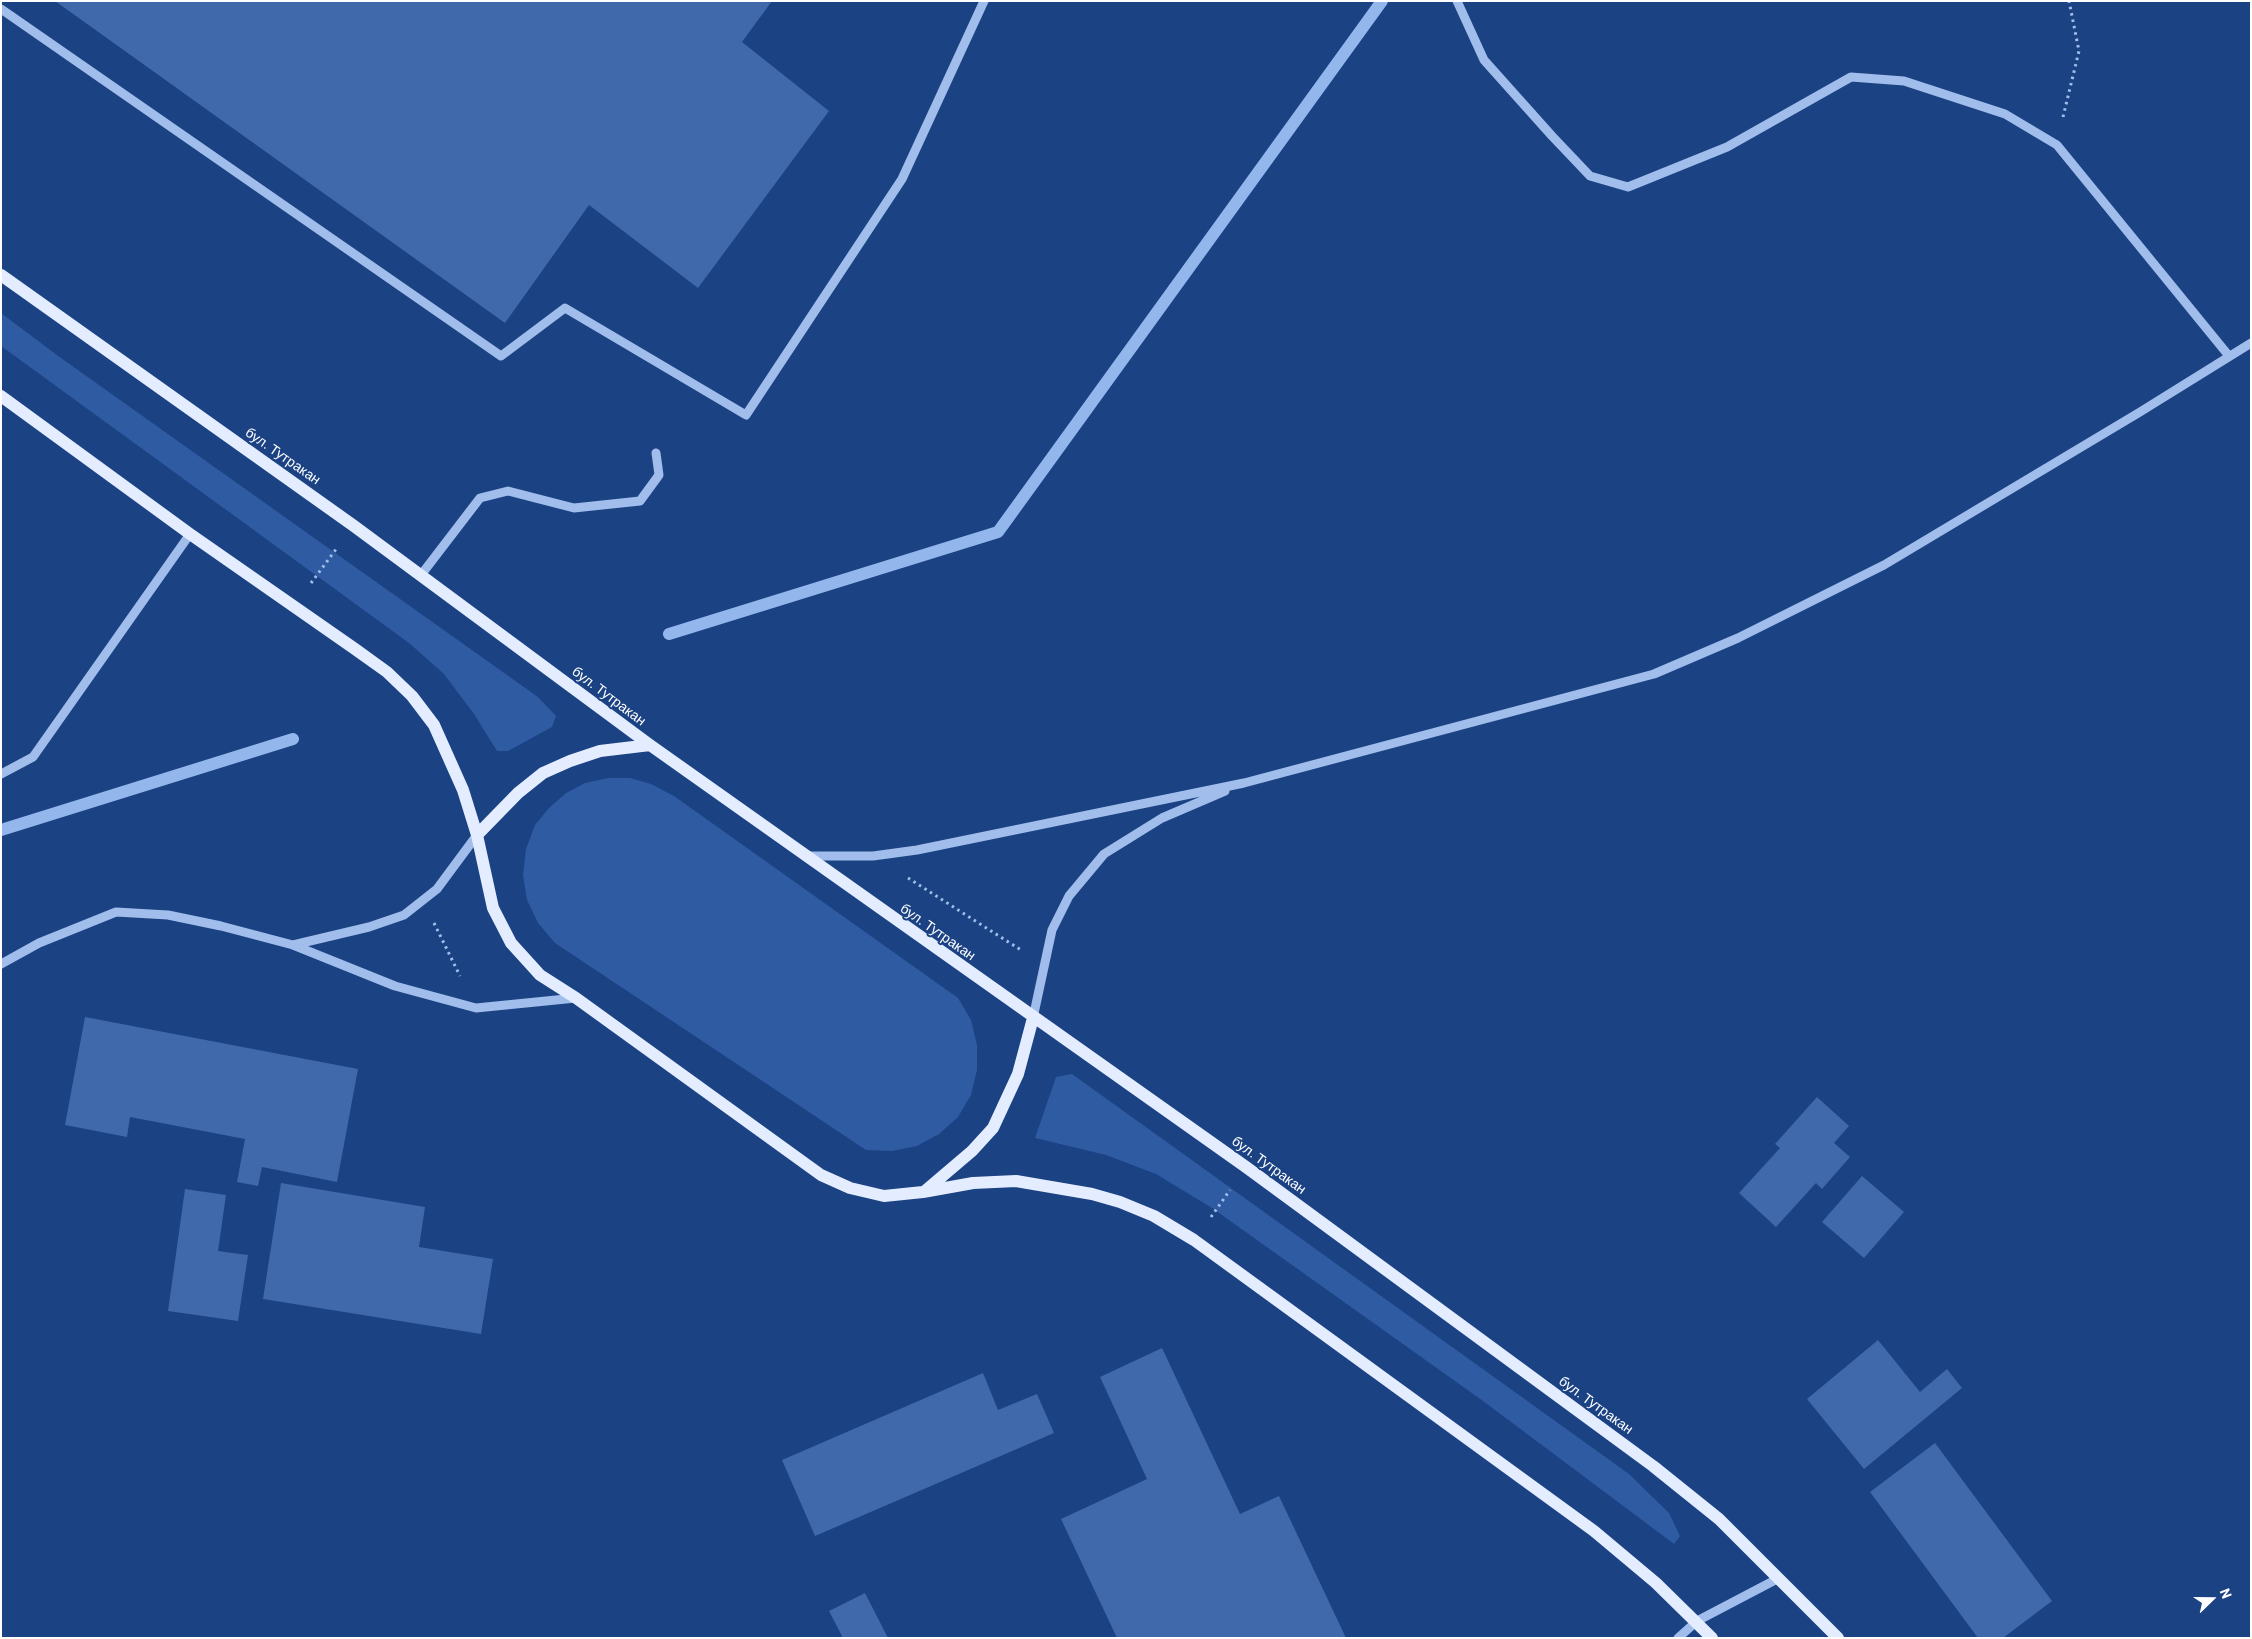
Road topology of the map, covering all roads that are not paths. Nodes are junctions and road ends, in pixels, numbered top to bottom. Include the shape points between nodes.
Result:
1 (984, 1) edge
2 (1457, 1) edge
3 (1, 10) edge
4 (1, 275) edge
5 (2251, 342) edge
6 (2229, 356) junction
7 (1, 396) edge
8 (656, 453) dead end
9 (190, 534) junction
10 (421, 575) junction
11 (650, 746) junction
12 (1, 774) edge
13 (1244, 783) junction
14 (477, 835) junction
15 (804, 856) junction
16 (293, 945) junction
17 (1, 964) edge
18 (576, 998) junction
19 (1033, 1018) junction
20 (924, 1192) junction
21 (1779, 1578) junction
22 (1697, 1622) junction
23 (1678, 1638) edge
24 (1712, 1638) edge
25 (1838, 1638) edge

1 - 3 street via 902,179 746,415 565,308 501,356
2 - 6 street via 1484,60 1552,136 1590,176 1628,187 1728,147 1851,77 1904,82 2005,114 2057,145
4 - 10 main road, бул. Тутракан
5 - 6 street
6 - 13 street via 1884,565 1738,638 1654,674
7 - 9 main road
8 - 10 street via 659,475 640,501 574,508 508,491 480,498
9 - 12 street via 32,757
9 - 14 main road via 387,672 412,696 434,725 463,790
10 - 11 main road, бул. Тутракан
11 - 14 main road via 600,751 543,773 518,793
11 - 15 main road, бул. Тутракан
13 - 15 street via 917,850 873,856
13 - 19 street via 1162,818 1104,854 1070,896 1052,930
14 - 16 street via 437,889 404,914 368,927
14 - 18 main road via 493,908 511,943 540,975
15 - 19 main road, бул. Тутракан
16 - 17 street via 168,915 116,912 38,943
16 - 18 street via 395,986 476,1008
18 - 20 main road via 821,1175 850,1188 884,1196
19 - 20 main road via 1018,1074 993,1128 972,1151
19 - 21 main road, бул. Тутракан via 1246,1167 1653,1466 1719,1519
20 - 22 main road via 973,1183 1016,1181 1055,1186 1120,1202 1154,1216 1194,1240 1594,1530
21 - 22 street
21 - 25 main road, бул. Тутракан
22 - 23 street
22 - 24 main road

